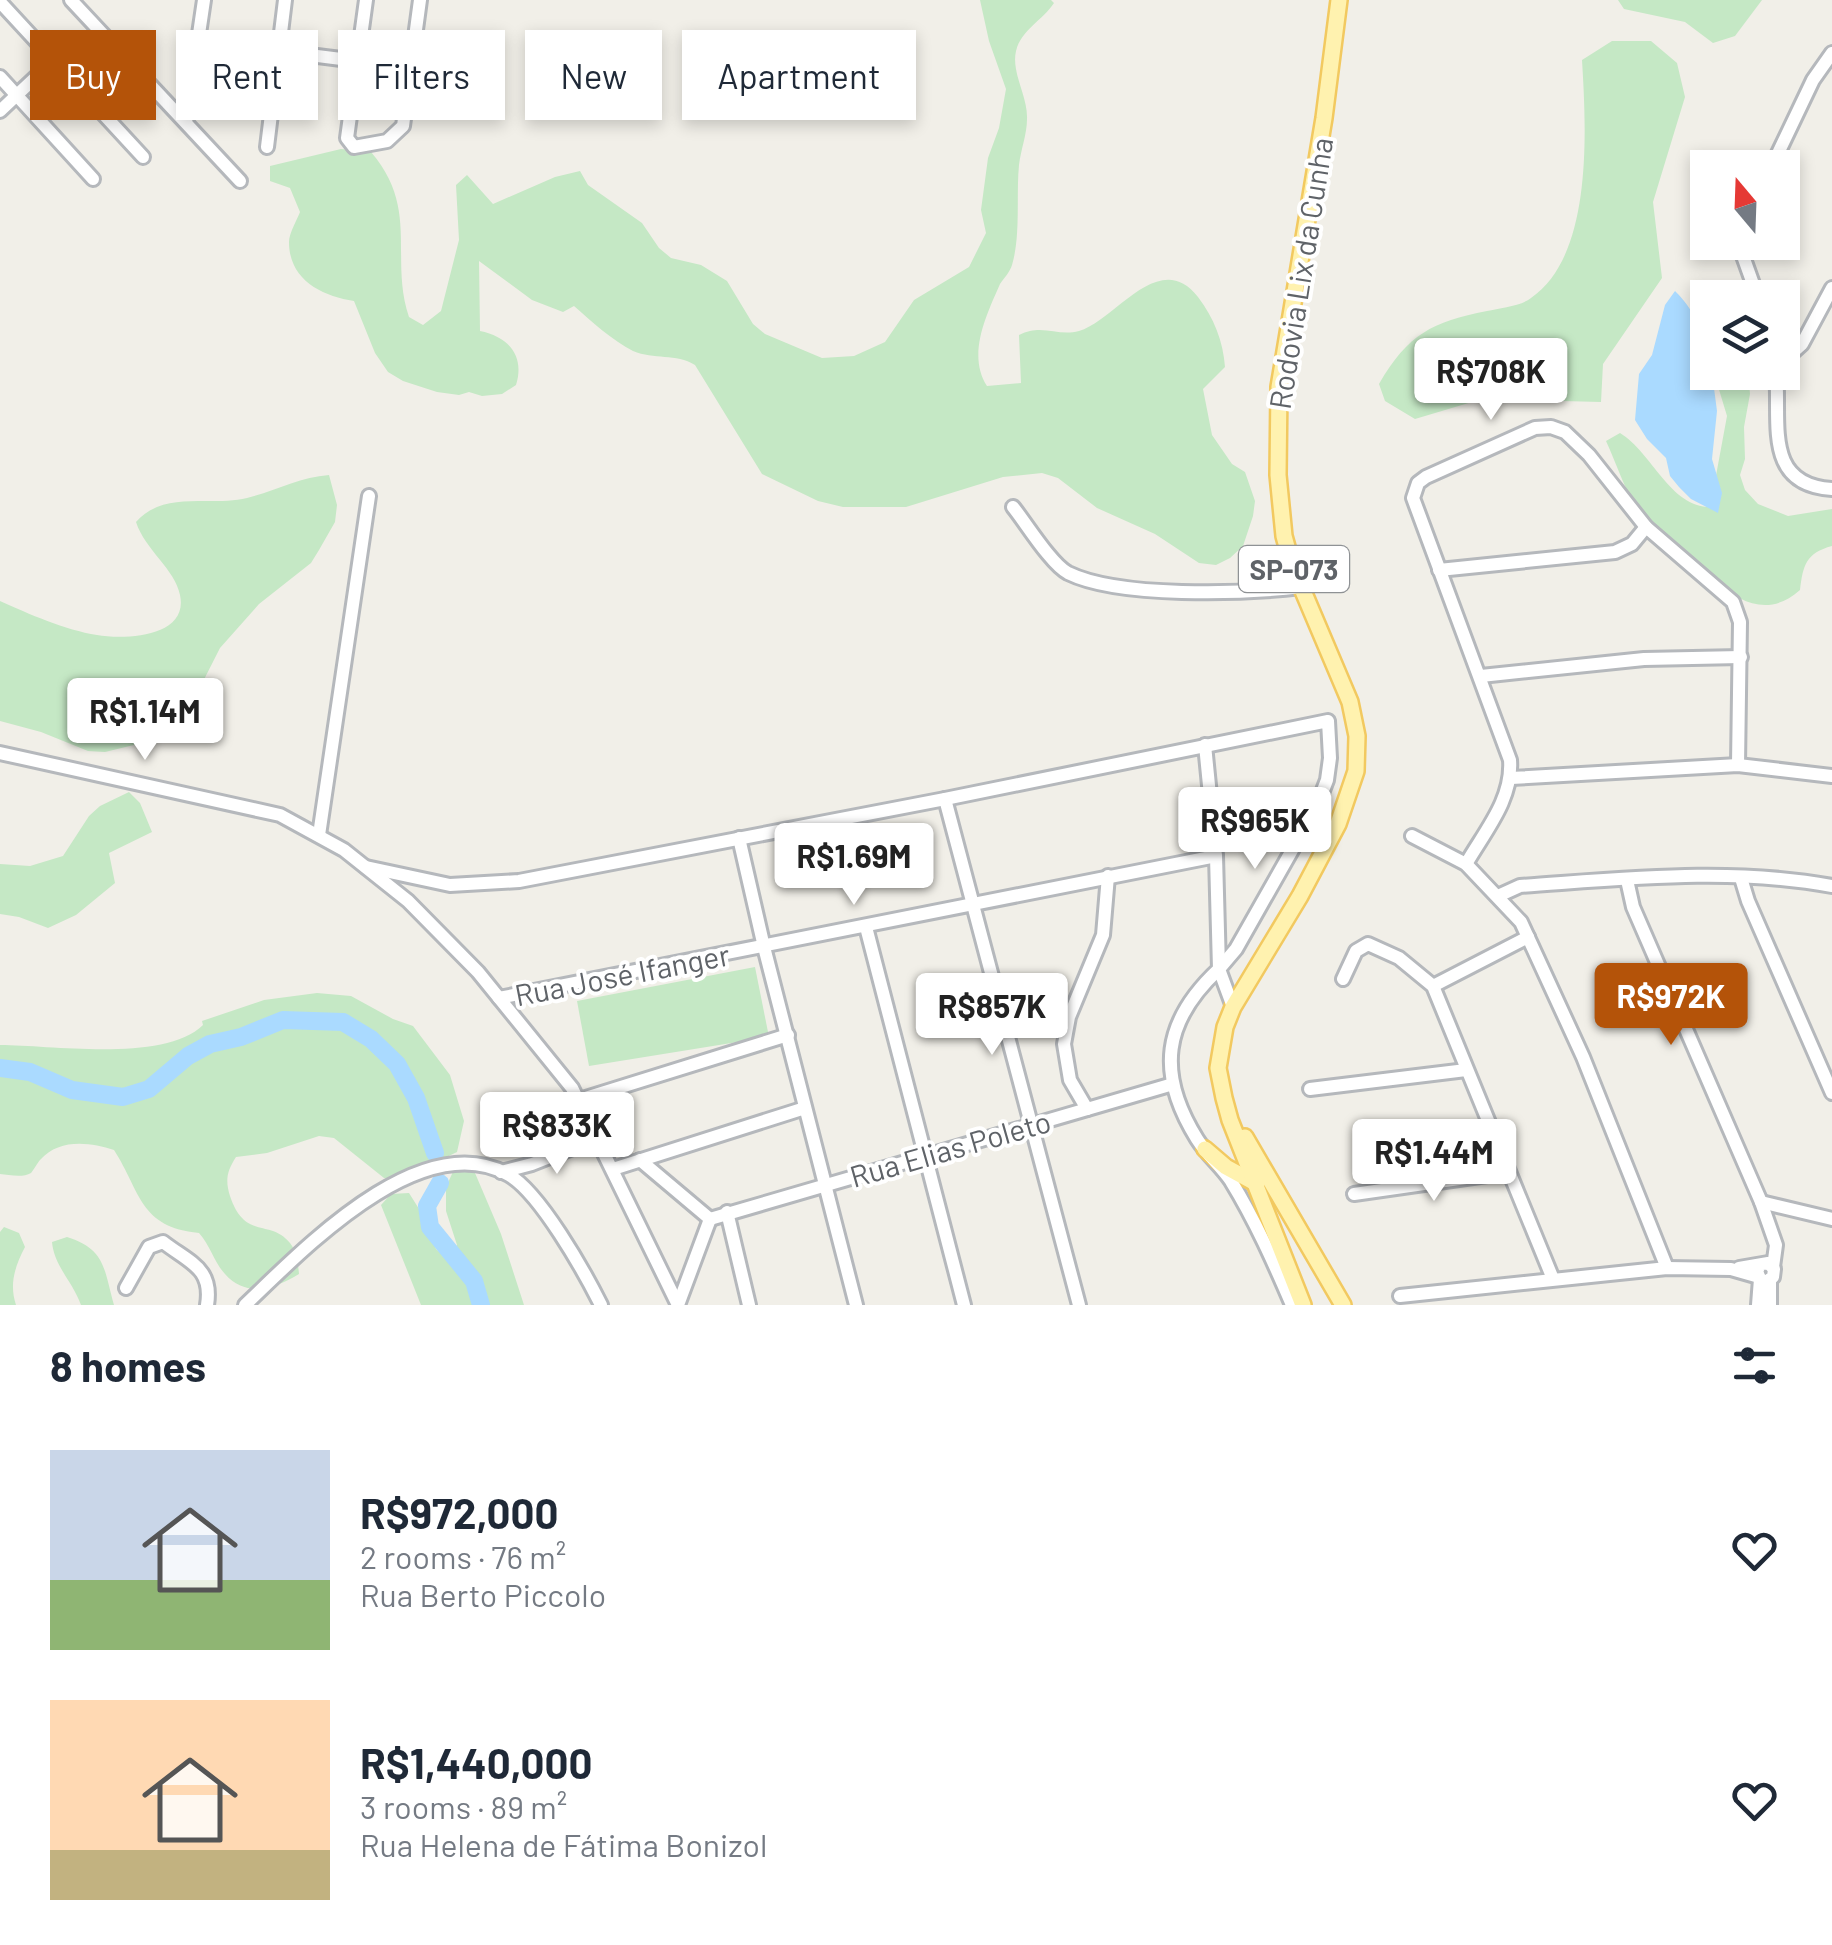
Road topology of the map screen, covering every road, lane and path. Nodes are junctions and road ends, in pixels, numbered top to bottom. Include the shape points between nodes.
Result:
1 (204, 0) edge
2 (285, 0) edge
3 (366, 0) edge
4 (420, 0) edge
5 (1339, 0) edge
6 (0, 2) edge
7 (75, 2) edge
8 (200, 30) edge
9 (280, 30) edge
10 (362, 30) edge
11 (416, 30) edge
12 (30, 34) edge
13 (1832, 53) edge
14 (0, 78) edge
15 (30, 84) edge
16 (18, 96) junction
17 (0, 111) edge
18 (109, 120) edge
19 (269, 120) edge
20 (349, 120) edge
21 (404, 120) edge
22 (186, 122) joint
23 (266, 148) dead end
24 (1780, 150) edge
25 (143, 157) dead end
26 (93, 180) dead end
27 (240, 181) dead end
28 (1832, 288) edge
29 (1800, 344) edge
30 (1776, 390) edge
31 (1832, 489) edge
32 (370, 496) dead end
33 (1013, 507) dead end
34 (1646, 526) junction
35 (1439, 570) junction
36 (1300, 586) junction
37 (1741, 658) junction
38 (1481, 676) junction
39 (1205, 745) junction
40 (0, 753) edge
41 (1738, 766) junction
42 (1832, 776) edge
43 (1511, 778) junction
44 (944, 800) junction
45 (320, 835) junction
46 (1412, 836) dead end
47 (740, 838) junction
48 (1216, 856) junction
49 (1466, 864) junction
50 (366, 867) junction
51 (1108, 876) junction
52 (1741, 878) junction
53 (1761, 879) junction
54 (1627, 880) junction
55 (1536, 885) junction
56 (1832, 886) edge
57 (1498, 896) junction
58 (974, 904) junction
59 (1512, 910) junction
60 (1753, 910) junction
61 (866, 927) junction
62 (1528, 937) junction
63 (764, 947) junction
64 (1219, 968) junction
65 (1343, 980) dead end
66 (1433, 986) junction
67 (499, 998) junction
68 (1233, 1007) junction
69 (788, 1035) junction
70 (1466, 1070) junction
71 (1172, 1084) junction
72 (1310, 1089) dead end
73 (1832, 1093) edge
74 (1224, 1098) junction
75 (579, 1100) junction
76 (806, 1108) junction
77 (1087, 1108) junction
78 (1030, 1124) junction
79 (598, 1138) junction
80 (1204, 1150) junction
81 (928, 1155) junction
82 (640, 1160) junction
83 (613, 1169) junction
84 (501, 1172) junction
85 (1508, 1172) junction
86 (1257, 1184) junction
87 (826, 1185) junction
88 (1354, 1194) dead end
89 (1761, 1202) junction
90 (1802, 1210) junction
91 (727, 1212) junction
92 (710, 1219) junction
93 (1832, 1219) edge
94 (1772, 1236) junction
95 (1667, 1268) junction
96 (1764, 1272) junction
97 (1554, 1279) junction
98 (126, 1288) dead end
99 (1400, 1296) dead end
100 (206, 1305) edge
101 (245, 1305) edge
102 (601, 1305) edge
103 (678, 1305) edge
104 (749, 1305) edge
105 (856, 1305) edge
106 (964, 1305) edge
107 (1079, 1305) edge
108 (1292, 1305) edge
109 (1303, 1305) edge
110 (1343, 1305) edge
111 (1758, 1305) edge
112 (1770, 1305) edge

1 - 8 street
2 - 9 street
3 - 10 street
4 - 11 street
5 - 36 main road, Rodovia Lix da Cunha / SP-073 via 1279,386 1280,510
6 - 12 street
7 - 22 street
13 - 24 street
14 - 16 street
15 - 16 street
16 - 17 street
16 - 26 street
18 - 25 street
19 - 23 street
20 - 21 street via 347,138 354,148 388,141
22 - 27 street
28 - 29 street
30 - 31 street via 1777,446 1786,465 1808,485
32 - 45 street
33 - 36 street via 1065,572 1116,587 1208,592
34 - 35 street via 1615,552
34 - 35 street via 1579,444 1551,427 1535,428 1418,484 1413,498
34 - 37 street via 1733,602
35 - 38 street
36 - 68 main road, Rodovia Lix da Cunha / SP-073 via 1350,702 1356,771 1338,824
37 - 38 street via 1644,659
37 - 41 street
38 - 43 street
39 - 44 street
39 - 48 street
39 - 64 street via 1328,721 1330,758 1318,806 1236,950
40 - 45 street via 280,816
41 - 42 street
41 - 43 street
43 - 49 street
44 - 47 street
44 - 58 street
45 - 50 street
46 - 49 street
47 - 50 street via 472,886
47 - 63 street
48 - 51 street, Rua José Ifanger
48 - 64 street
49 - 57 street
50 - 67 street via 444,935
51 - 58 street, Rua José Ifanger
51 - 77 street via 1103,935 1064,1044 1070,1080
52 - 53 street
52 - 54 street
52 - 60 street
53 - 56 street
53 - 60 street
54 - 55 street
54 - 89 street
55 - 57 street
55 - 59 street
57 - 59 street
58 - 61 street, Rua José Ifanger
58 - 78 street
59 - 62 street
60 - 73 street
61 - 63 street, Rua José Ifanger
61 - 81 street
62 - 66 street
62 - 95 street
63 - 67 street, Rua José Ifanger
63 - 69 street
64 - 68 street
64 - 71 street via 1180,1016
65 - 66 street via 1356,951 1368,944 1399,958
66 - 70 street
67 - 75 street
68 - 74 main road, Rodovia Lix da Cunha / SP-073 via 1218,1068
69 - 75 street
69 - 76 street
70 - 72 street
70 - 85 street
71 - 77 street, Rua Elias Poleto
71 - 80 street
74 - 86 main road, Rodovia Lix da Cunha / SP-073
74 - 110 main road, Rodovia Lix da Cunha / SP-073
75 - 79 street
76 - 82 street
76 - 87 street
77 - 78 street, Rua Elias Poleto
78 - 81 street, Rua Elias Poleto
78 - 107 street
79 - 83 street
79 - 84 street
80 - 86 main road
80 - 108 street via 1236,1191
81 - 87 street, Rua Elias Poleto
81 - 106 street
82 - 83 street
82 - 92 street
83 - 103 street
84 - 101 street via 446,1164 400,1182 346,1215
84 - 102 street via 533,1196
85 - 88 street
85 - 97 street
86 - 109 main road, Rodovia Lix da Cunha / SP-073
87 - 91 street, Rua Elias Poleto
87 - 105 street
89 - 90 street
89 - 94 street
90 - 93 street
90 - 94 street via 1779,1222
91 - 92 street, Rua Elias Poleto
91 - 104 street
92 - 103 street
94 - 96 street
95 - 96 street
95 - 97 street
96 - 111 street
96 - 112 street
97 - 99 street
98 - 100 street via 148,1247 163,1242 204,1274 210,1287

